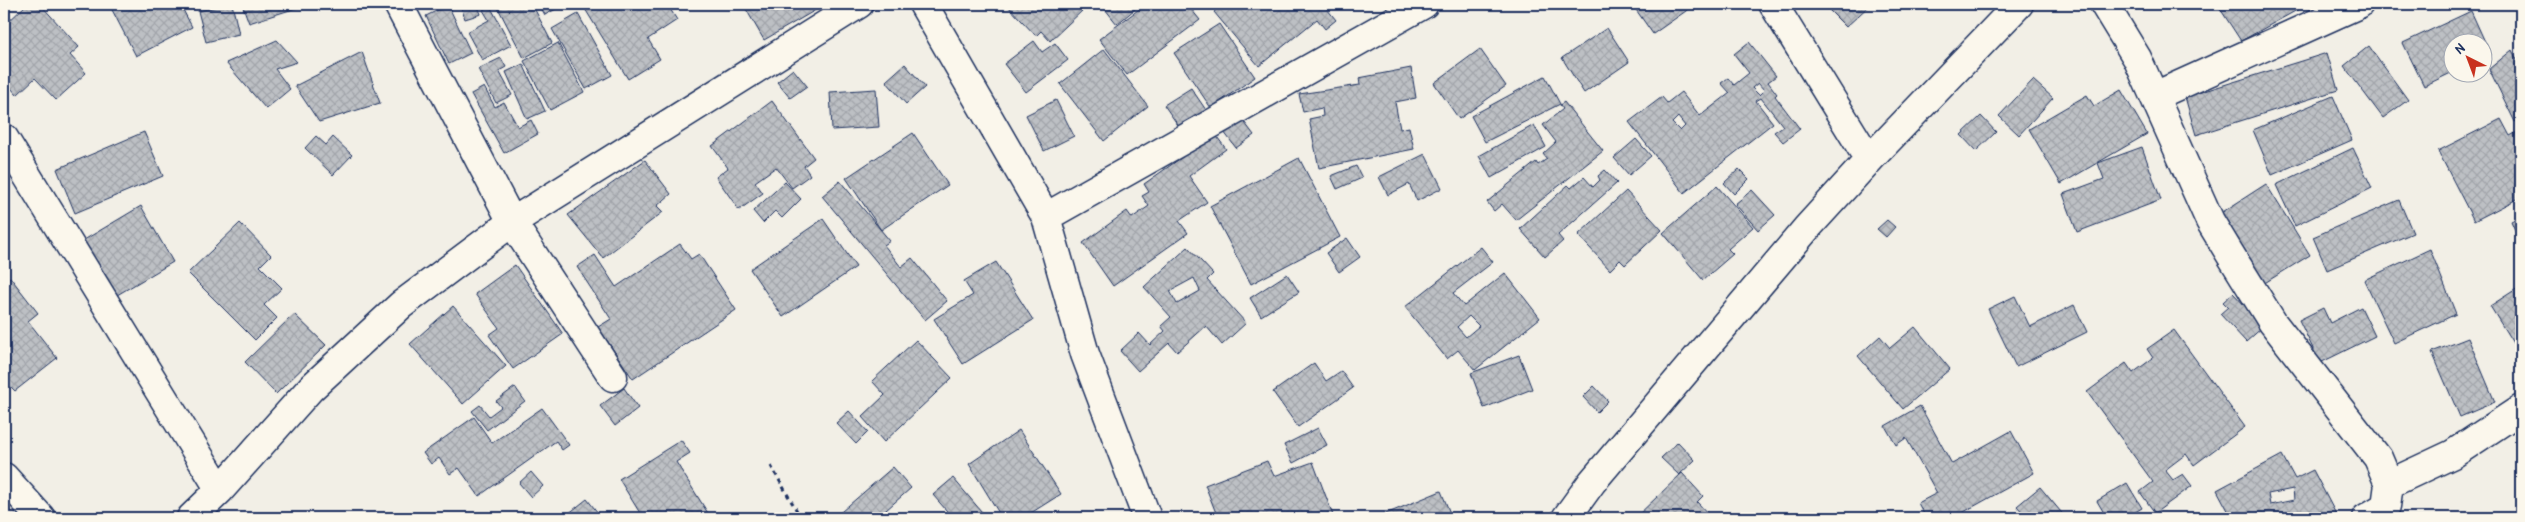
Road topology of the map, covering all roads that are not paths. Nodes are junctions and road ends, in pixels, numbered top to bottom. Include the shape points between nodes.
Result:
1 (398, 4) edge
2 (859, 4) edge
3 (923, 4) edge
4 (1424, 4) edge
5 (1773, 4) edge
6 (2019, 4) edge
7 (2104, 4) edge
8 (2359, 4) edge
9 (2155, 96) junction
10 (4, 138) edge
11 (1869, 160) junction
12 (1046, 217) junction
13 (512, 222) junction
14 (613, 377) dead end
15 (2521, 409) edge
16 (4, 477) edge
17 (2389, 484) junction
18 (220, 490) junction
19 (41, 518) edge
20 (191, 518) edge
21 (1147, 518) edge
22 (1566, 518) edge
23 (2366, 518) edge

1 - 13 street
2 - 13 street
3 - 12 street
4 - 12 street
5 - 11 street
6 - 11 street
7 - 9 street via 2137,58
8 - 9 street
9 - 17 street via 2210,221 2273,323 2378,458
10 - 18 street
11 - 22 street via 1592,482
12 - 21 street via 1084,354
13 - 14 street
13 - 18 street via 401,304 311,388
15 - 17 street via 2453,454
16 - 19 street
17 - 23 street via 2386,506
18 - 20 street

